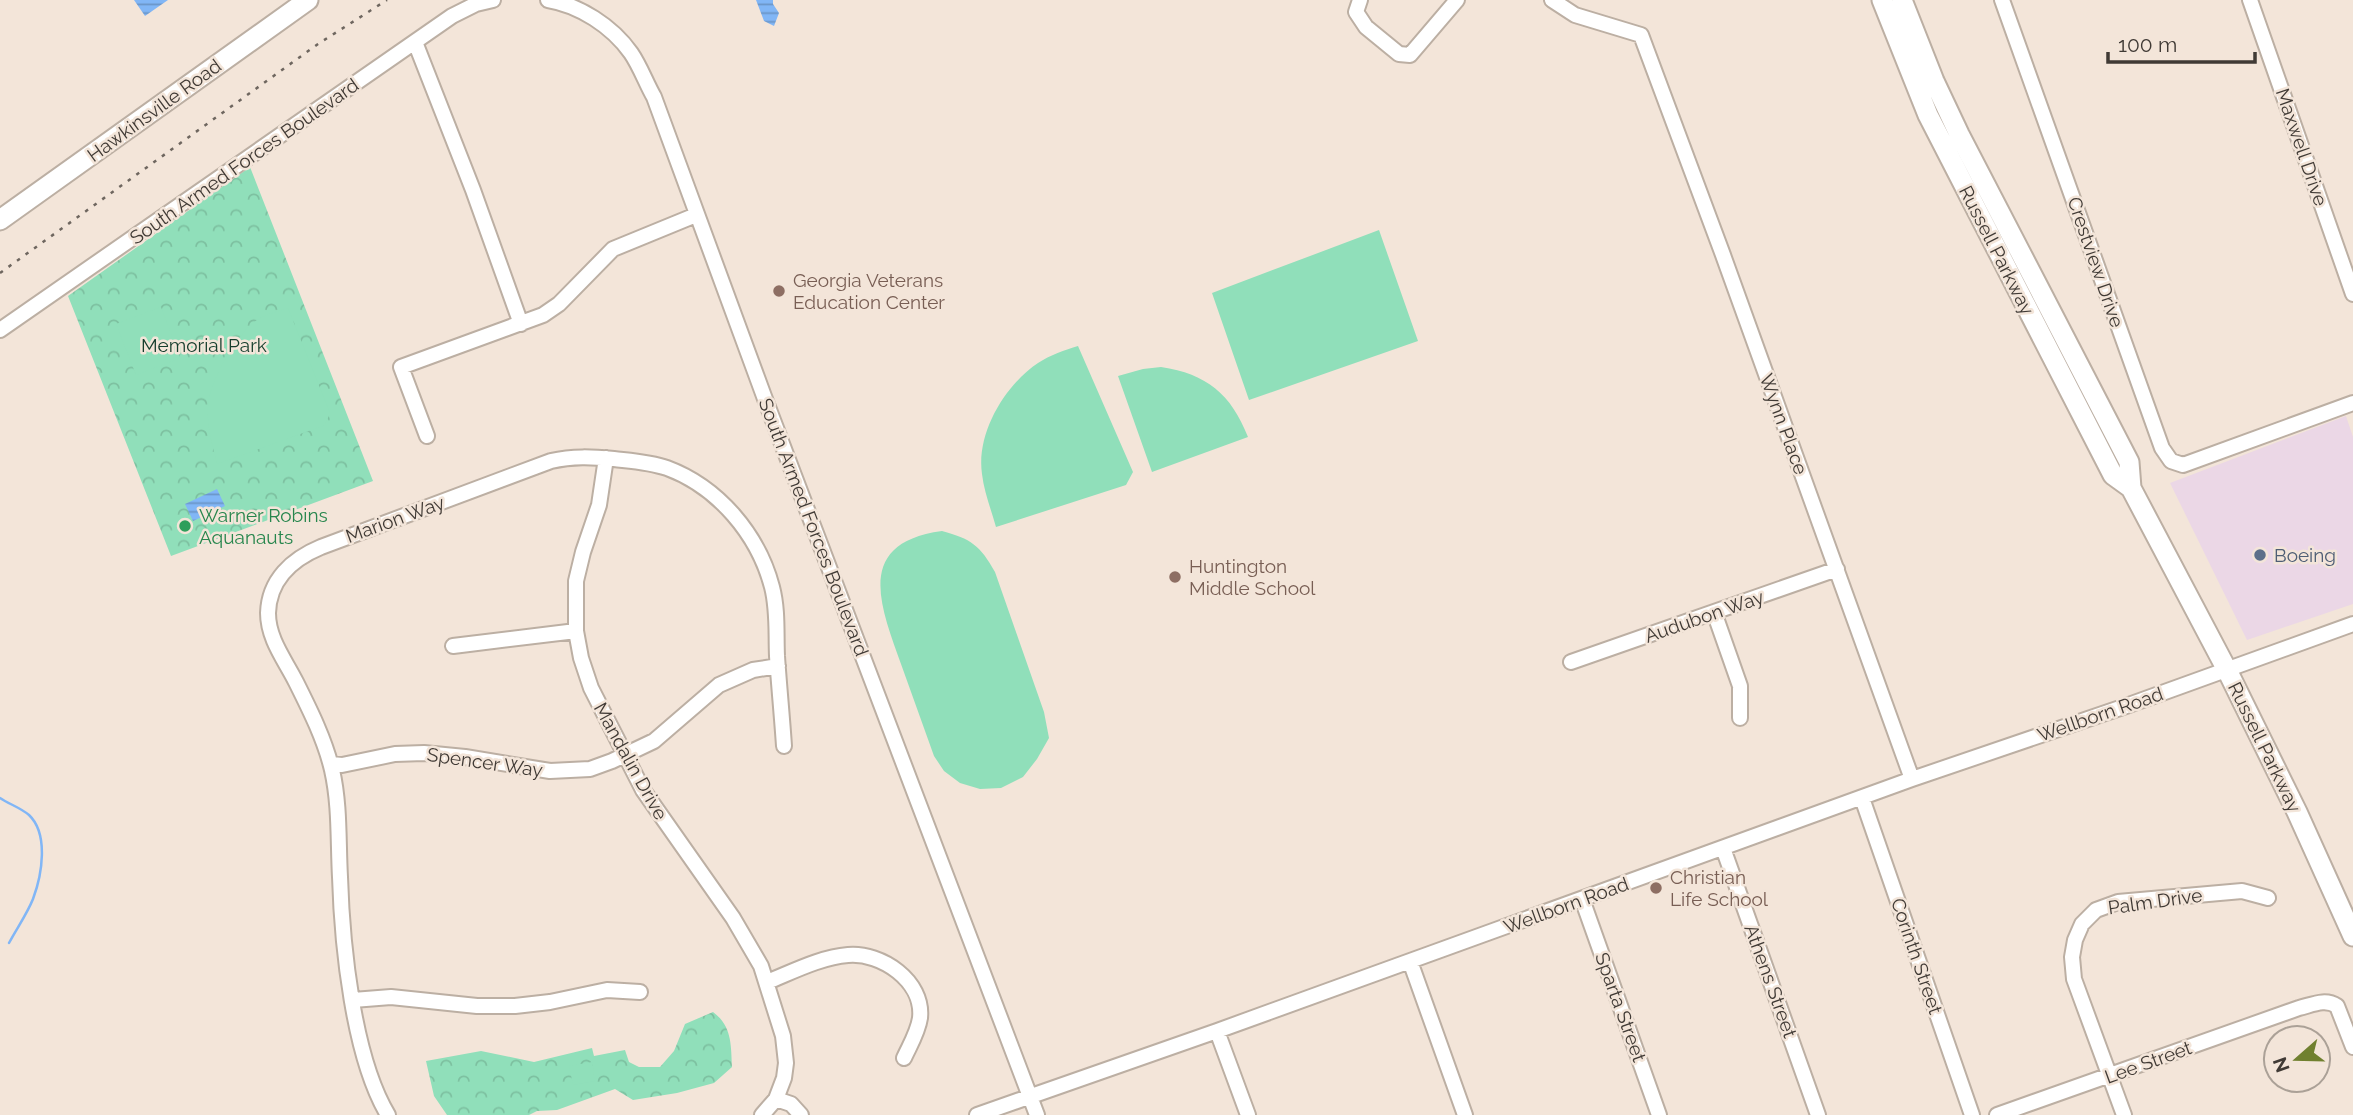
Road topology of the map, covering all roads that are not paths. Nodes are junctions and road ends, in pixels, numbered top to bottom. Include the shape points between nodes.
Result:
1 (307, 0) edge
2 (493, 0) edge
3 (548, 0) edge
4 (1360, 0) edge
5 (1457, 0) edge
6 (1552, 0) edge
7 (1882, 0) edge
8 (1902, 0) edge
9 (2002, 0) edge
10 (2250, 0) edge
11 (415, 41) junction
12 (696, 215) junction
13 (0, 220) edge
14 (2353, 294) edge
15 (521, 324) junction
16 (0, 330) edge
17 (2353, 403) edge
18 (427, 436) dead end
19 (606, 458) junction
20 (2131, 488) junction
21 (1837, 569) junction
22 (1714, 612) junction
23 (2353, 624) edge
24 (576, 631) junction
25 (453, 646) dead end
26 (1571, 662) dead end
27 (778, 666) junction
28 (2227, 670) junction
29 (1740, 718) dead end
30 (784, 746) dead end
31 (626, 755) junction
32 (331, 764) junction
33 (1912, 779) junction
34 (1862, 798) junction
35 (1723, 848) junction
36 (2268, 898) dead end
37 (1582, 899) junction
38 (2353, 936) edge
39 (1410, 961) junction
40 (767, 982) junction
41 (640, 992) dead end
42 (353, 1000) junction
43 (1217, 1031) junction
44 (2353, 1046) edge
45 (904, 1058) dead end
46 (2111, 1075) junction
47 (1031, 1096) junction
48 (776, 1099) junction
49 (388, 1115) edge
50 (762, 1115) edge
51 (801, 1115) edge
52 (976, 1115) edge
53 (1037, 1115) edge
54 (1248, 1115) edge
55 (1465, 1115) edge
56 (1659, 1115) edge
57 (1818, 1115) edge
58 (1972, 1115) edge
59 (1997, 1115) edge
60 (2124, 1115) edge

1 - 13 main road, Hawkinsville Road
2 - 11 street, South Armed Forces Boulevard via 452,16
3 - 12 street, South Armed Forces Boulevard via 587,14 631,53 653,97
4 - 5 street via 1356,12 1366,27 1399,54 1410,55
6 - 21 street, Wynn Place via 1575,15 1641,35
7 - 20 main road, Russell Parkway via 1915,86 1954,168 2113,475
8 - 20 main road, Russell Parkway via 1958,134 2129,462
9 - 17 street, Crestview Drive via 2162,448 2171,461 2183,465
10 - 14 street, Maxwell Drive
11 - 15 street
11 - 16 street, South Armed Forces Boulevard
12 - 15 street via 612,248 559,304
12 - 47 street, South Armed Forces Boulevard
15 - 18 street via 401,367
19 - 24 street, Mandalin Drive via 599,505 576,581
19 - 27 street, Marion Way via 665,467 705,488 730,510 761,557 773,588
19 - 32 street, Marion Way via 576,457 539,465 321,547 283,572 270,600 271,632
20 - 28 main road, Russell Parkway
21 - 22 street, Audubon Way
21 - 33 street, Wynn Place
22 - 26 street, Audubon Way
22 - 29 street via 1740,686
23 - 28 street, Wellborn Road
24 - 25 street
24 - 31 street, Mandalin Drive via 591,688
27 - 30 street, Marion Way
27 - 31 street, Spencer Way via 753,670 719,685 653,741
28 - 33 street, Wellborn Road
28 - 38 main road, Russell Parkway
31 - 32 street, Spencer Way via 597,767 561,772 424,753
31 - 40 street, Mandalin Drive via 655,809 743,934
32 - 42 street, Marion Way
33 - 34 street, Wellborn Road
34 - 35 street, Wellborn Road
34 - 58 street, Corinth Street
35 - 37 street, Wellborn Road
35 - 57 street, Athens Street
36 - 46 street, Palm Drive via 2242,891 2118,902 2096,910 2082,924 2072,957 2074,979
37 - 39 street, Wellborn Road
37 - 56 street, Sparta Street
39 - 43 street, Wellborn Road
39 - 55 street
40 - 45 street via 834,956 867,955 882,961 909,983 917,998 917,1032
40 - 48 street, Mandalin Drive via 786,1051 784,1078
41 - 42 street via 607,990 515,1006 391,997
42 - 49 street, Marion Way via 372,1079
43 - 47 street, Wellborn Road
43 - 54 street
44 - 46 street, Lee Street via 2337,1006 2323,1002
46 - 59 street, Lee Street
46 - 60 street, Palm Drive
47 - 52 street, Wellborn Road
47 - 53 street, South Armed Forces Boulevard
48 - 50 street, Mandalin Drive
48 - 51 street via 791,1104

